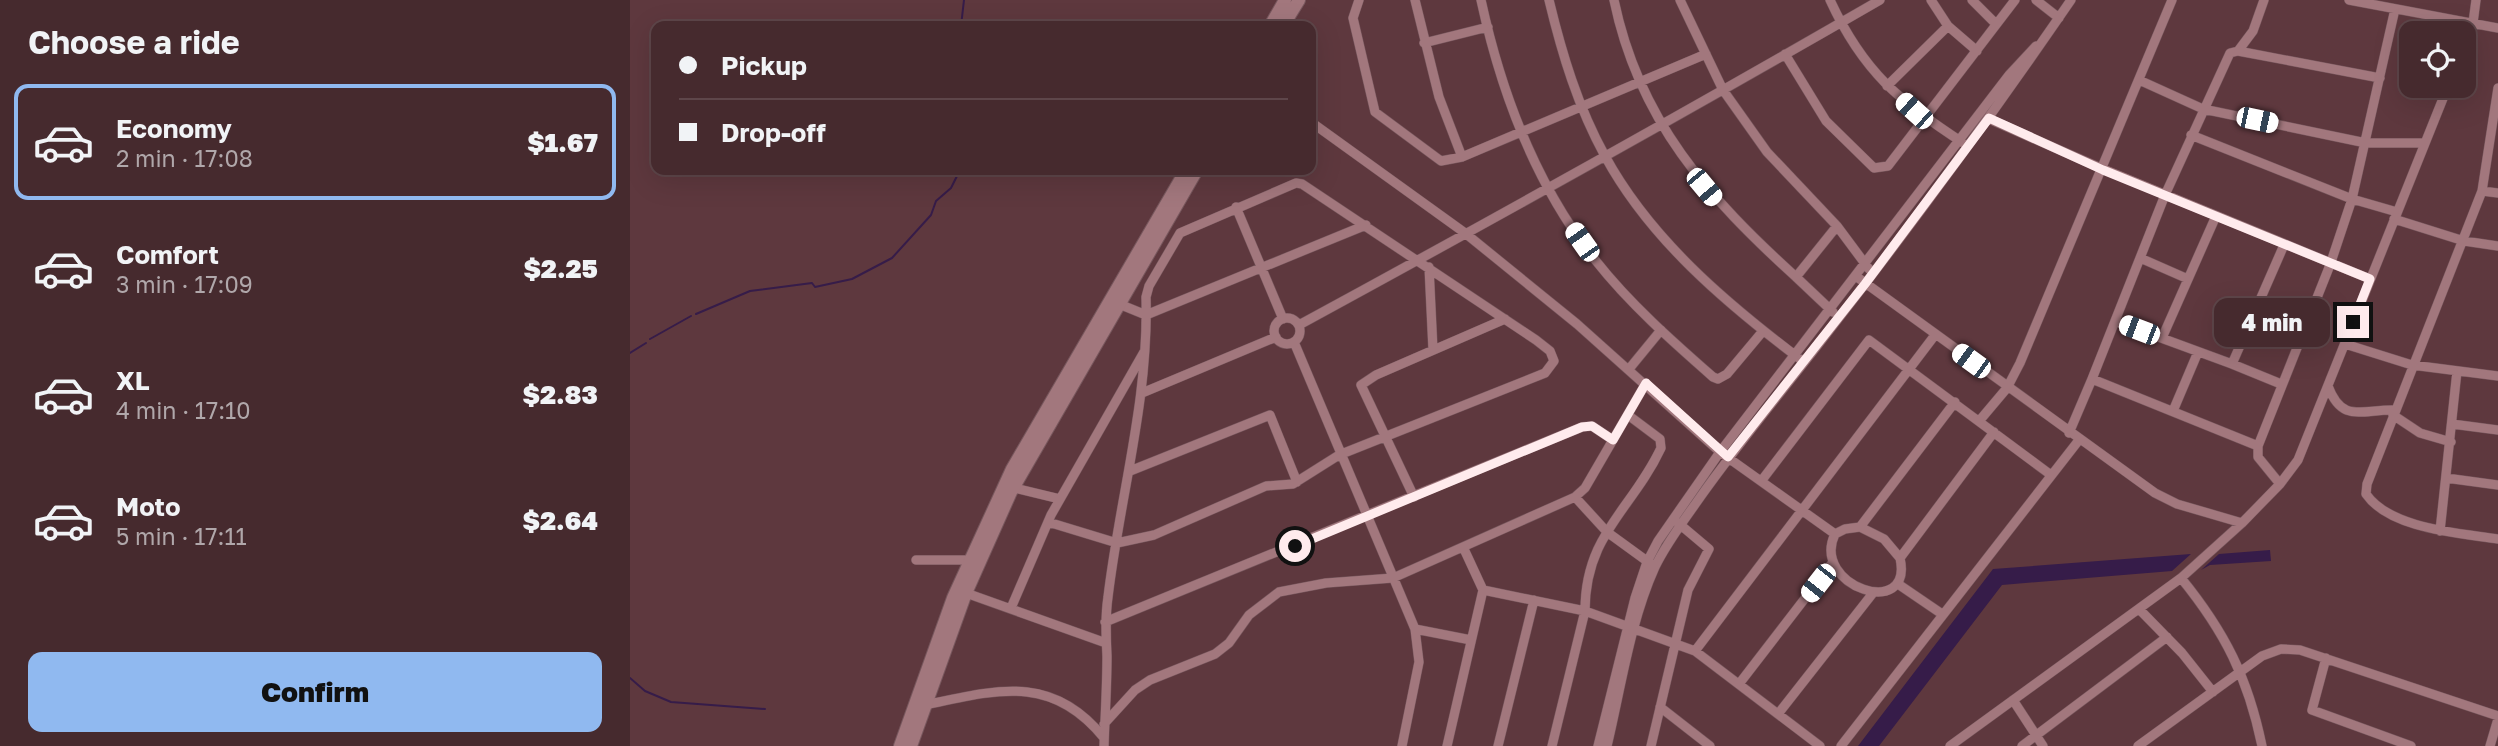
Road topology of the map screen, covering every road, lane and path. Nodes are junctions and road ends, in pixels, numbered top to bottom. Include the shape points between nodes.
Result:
1 (1285, 0) edge
2 (1299, 0) edge
3 (1359, 0) edge
4 (1415, 0) edge
5 (1481, 0) edge
6 (1549, 0) edge
7 (1614, 0) edge
8 (1680, 0) edge
9 (1830, 0) edge
10 (1880, 0) edge
11 (1931, 0) edge
12 (1972, 0) edge
13 (2015, 0) edge
14 (2036, 0) edge
15 (2071, 0) edge
16 (2172, 0) edge
17 (2264, 0) edge
18 (2349, 0) edge
19 (2476, 0) edge
20 (2395, 9) junction
21 (2059, 18) junction
22 (1273, 21) edge
23 (1286, 21) edge
24 (2462, 21) edge
25 (2473, 21) edge
26 (1840, 23) junction
27 (1996, 24) junction
28 (2476, 24) edge
29 (1948, 26) junction
30 (1488, 27) junction
31 (2498, 28) edge
32 (1424, 43) junction
33 (1977, 51) junction
34 (2238, 51) junction
35 (1706, 54) junction
36 (1785, 54) junction
37 (2380, 78) junction
38 (2139, 80) junction
39 (1639, 83) junction
40 (1887, 86) junction
41 (2498, 88) edge
42 (1723, 90) junction
43 (1999, 96) junction
44 (2443, 98) edge
45 (1582, 105) junction
46 (2203, 109) junction
47 (1989, 118) junction
48 (1926, 119) junction
49 (1316, 126) edge
50 (1662, 126) junction
51 (1522, 131) junction
52 (2192, 135) junction
53 (2495, 138) edge
54 (1964, 143) junction
55 (2366, 143) junction
56 (2425, 143) junction
57 (1605, 155) junction
58 (1462, 157) junction
59 (2103, 170) junction
60 (1183, 175) edge
61 (1194, 175) edge
62 (1547, 186) junction
63 (2482, 191) junction
64 (2498, 194) edge
65 (2165, 195) junction
66 (2352, 198) junction
67 (1236, 207) junction
68 (1913, 211) junction
69 (2216, 216) junction
70 (2395, 216) junction
71 (1366, 225) junction
72 (1837, 226) junction
73 (1465, 233) junction
74 (2464, 241) junction
75 (2284, 245) junction
76 (2498, 246) edge
77 (2140, 258) junction
78 (1418, 260) junction
79 (1866, 264) junction
80 (2330, 265) junction
81 (1429, 267) junction
82 (1263, 269) junction
83 (1873, 274) junction
84 (1796, 277) junction
85 (1857, 277) junction
86 (2188, 279) junction
87 (2370, 279) junction
88 (1865, 284) junction
89 (1119, 304) junction
90 (2255, 307) junction
91 (1831, 311) junction
92 (1146, 315) junction
93 (1838, 318) junction
94 (1283, 319) junction
95 (1505, 319) junction
96 (2115, 321) junction
97 (1299, 325) junction
98 (2305, 327) junction
99 (1661, 330) junction
100 (1763, 331) junction
101 (1935, 335) junction
102 (1276, 337) junction
103 (2162, 338) junction
104 (1294, 342) junction
105 (2344, 344) junction
106 (1147, 347) junction
107 (1433, 350) junction
108 (2198, 352) junction
109 (1800, 359) junction
110 (2232, 364) junction
111 (2412, 365) junction
112 (1910, 368) junction
113 (1629, 369) junction
114 (2457, 371) junction
115 (2498, 376) edge
116 (2092, 379) junction
117 (1646, 383) junction
118 (2281, 384) junction
119 (2328, 386) junction
120 (2007, 388) junction
121 (1142, 393) junction
122 (1955, 402) junction
123 (2173, 411) junction
124 (2394, 413) junction
125 (1628, 415) junction
126 (1980, 420) junction
127 (2452, 424) junction
128 (2498, 430) edge
129 (1994, 432) junction
130 (2069, 433) junction
131 (1385, 437) junction
132 (1613, 440) junction
133 (2079, 440) junction
134 (2451, 442) junction
135 (2258, 446) junction
136 (1724, 454) junction
137 (1339, 455) junction
138 (1130, 471) junction
139 (2050, 475) junction
140 (2446, 478) junction
141 (1762, 480) junction
142 (1297, 482) junction
143 (2280, 484) junction
144 (2498, 485) edge
145 (1014, 488) junction
146 (1575, 497) junction
147 (1414, 498) junction
148 (1060, 499) junction
149 (1801, 510) junction
150 (1366, 517) junction
151 (1048, 522) junction
152 (1677, 522) junction
153 (2242, 523) junction
154 (1860, 527) junction
155 (2440, 531) junction
156 (1607, 532) junction
157 (1835, 534) junction
158 (2498, 539) edge
159 (1117, 543) junction
160 (1464, 549) junction
161 (1900, 558) junction
162 (916, 560) dead end
163 (970, 561) junction
164 (1833, 562) junction
165 (1651, 564) junction
166 (2181, 578) junction
167 (1393, 579) junction
168 (1898, 584) junction
169 (1483, 590) junction
170 (966, 593) junction
171 (1873, 593) junction
172 (1534, 600) junction
173 (1011, 608) junction
174 (2139, 609) junction
175 (1586, 611) junction
176 (1942, 614) junction
177 (1105, 622) junction
178 (1632, 626) junction
179 (1415, 629) junction
180 (2167, 637) junction
181 (1471, 640) junction
182 (1106, 643) junction
183 (1674, 643) junction
184 (1695, 651) junction
185 (2326, 658) junction
186 (2242, 671) junction
187 (1739, 684) junction
188 (2213, 692) junction
189 (2013, 700) junction
190 (925, 705) junction
191 (1660, 708) junction
192 (1611, 711) junction
193 (1778, 714) junction
194 (2498, 718) edge
195 (1104, 724) junction
196 (2036, 736) junction
197 (1104, 742) edge
198 (900, 746) edge
199 (911, 746) edge
200 (1402, 746) edge
201 (1447, 746) edge
202 (1498, 746) edge
203 (1552, 746) edge
204 (1598, 746) edge
205 (1607, 746) edge
206 (1651, 746) edge
207 (1710, 746) edge
208 (1820, 746) edge
209 (1841, 746) edge
210 (1950, 746) edge
211 (2022, 746) edge
212 (2043, 746) edge
213 (2138, 746) edge
214 (2262, 746) edge
215 (2411, 746) edge
216 (2490, 746) edge

1 - 22 main road
2 - 23 main road
3 - 58 street via 1353,18 1375,112 1441,161
4 - 32 street
5 - 30 street
6 - 45 street via 1562,54
7 - 39 street
8 - 35 street
9 - 26 street
10 - 26 street
11 - 29 street
12 - 27 street
13 - 27 street
14 - 21 street
15 - 21 street
16 - 38 street
17 - 34 street via 2253,31
18 - 20 street
19 - 25 street
20 - 24 street
20 - 37 street
21 - 43 street via 2025,55
26 - 36 street
26 - 40 street
27 - 33 street
28 - 31 street
29 - 33 street
29 - 40 street
30 - 32 street
30 - 51 street
32 - 58 street
33 - 48 street
34 - 37 street
34 - 46 street via 2226,58
35 - 39 street
35 - 42 street
36 - 42 street
36 - 48 street via 1826,121 1874,168 1888,166
37 - 55 street
38 - 46 street
38 - 59 street
39 - 45 street
39 - 50 street
40 - 48 street
41 - 53 street
42 - 50 street
42 - 72 street via 1767,152
43 - 47 street
43 - 54 street
44 - 56 street
45 - 51 street
45 - 57 street
46 - 52 street
46 - 55 street
47 - 54 street
47 - 59 street
48 - 54 street
49 - 73 street
50 - 57 street
50 - 84 street via 1716,200
51 - 58 street
51 - 62 street
52 - 65 street
52 - 66 street
53 - 63 street
54 - 68 street
55 - 56 street
55 - 66 street
56 - 70 street
57 - 62 street
57 - 100 street via 1675,249
59 - 65 street
59 - 120 street
60 - 163 main road via 1048,402
61 - 89 main road
62 - 73 street
62 - 99 street via 1595,260
63 - 64 street
63 - 74 street
65 - 69 street
65 - 77 street
66 - 70 street
66 - 80 street
67 - 71 street via 1296,183
67 - 82 street
67 - 92 street via 1180,233 1149,286
68 - 79 street
68 - 83 street
69 - 75 street
69 - 86 street
70 - 74 street
70 - 87 street
71 - 78 street
71 - 82 street
72 - 79 street
72 - 84 street
73 - 78 street
73 - 113 street
74 - 76 street
74 - 111 street
75 - 80 street
75 - 90 street
77 - 86 street
77 - 96 street
78 - 81 street
78 - 97 street
79 - 83 street
79 - 85 street
80 - 87 street
80 - 98 street
81 - 95 street
81 - 107 street
82 - 92 street
82 - 94 street
83 - 88 street
84 - 91 street
85 - 88 street
85 - 91 street
86 - 103 street
87 - 105 street
88 - 93 street
88 - 101 street
89 - 92 street
89 - 145 main road
90 - 98 street
90 - 110 street
91 - 93 street
91 - 109 street
92 - 106 street
93 - 109 street
94 - 97 street
94 - 102 street via 1276,324
95 - 107 street
95 - 131 street via 1550,351 1552,367
96 - 103 street
96 - 116 street
97 - 104 street
98 - 118 street
99 - 100 street via 1718,379
99 - 113 street
100 - 109 street
101 - 112 street
101 - 120 street
102 - 104 street
102 - 121 street
103 - 108 street
104 - 137 street
105 - 111 street
105 - 119 street
106 - 121 street
106 - 148 street
107 - 131 street via 1361,385
108 - 110 street
108 - 123 street
109 - 136 street
110 - 118 street
111 - 114 street
111 - 124 street
112 - 122 street
112 - 141 street via 1874,341 1864,343
112 - 149 street
113 - 117 street
114 - 115 street
114 - 127 street
116 - 123 street
116 - 130 street
117 - 125 street
117 - 136 street
118 - 135 street
119 - 124 street via 2338,406 2346,411
119 - 143 street via 2298,460
120 - 126 street
120 - 130 street
121 - 138 street
122 - 126 street
122 - 154 street
123 - 135 street
124 - 134 street via 2420,433
124 - 155 street via 2366,494 2393,514
125 - 132 street
125 - 156 street via 1660,439 1661,448
126 - 129 street
127 - 128 street
127 - 134 street
129 - 139 street
129 - 161 street
130 - 133 street
131 - 137 street
131 - 147 street
132 - 146 street
132 - 147 street via 1592,426 1582,427
133 - 139 street
133 - 153 street via 2155,493
134 - 140 street
135 - 143 street via 2258,457
136 - 141 street
136 - 152 street
137 - 142 street
137 - 150 street
138 - 142 street via 1270,415
138 - 159 street
139 - 176 street
140 - 144 street
140 - 155 street
141 - 149 street
142 - 159 street via 1266,486 1154,535
143 - 153 street
145 - 148 street
145 - 170 main road
146 - 156 street
146 - 160 street
147 - 150 street
148 - 151 street
149 - 157 street
149 - 184 street
150 - 167 street
150 - 177 street
151 - 159 street
151 - 173 street
152 - 165 street
152 - 183 street via 1709,549 1691,579
153 - 166 street
154 - 157 street
154 - 161 street via 1884,539
155 - 158 street
156 - 165 street
156 - 175 street via 1594,555 1585,593
157 - 164 street via 1830,550
159 - 177 street
160 - 167 street
160 - 169 street
161 - 168 street via 1903,568
162 - 163 street
163 - 198 main road via 930,656
164 - 171 street via 1847,580
164 - 187 street
165 - 178 street
166 - 174 street
166 - 186 street via 2205,608
167 - 179 street
167 - 195 street via 1279,592 1249,614 1229,643 1215,654 1150,680
168 - 171 street
168 - 176 street
169 - 172 street
169 - 181 street
170 - 173 street
170 - 190 main road
171 - 193 street
172 - 175 street
172 - 202 street
173 - 182 street
174 - 180 street
174 - 189 street
175 - 178 street
175 - 203 street
176 - 209 street
177 - 182 street
178 - 183 street
178 - 192 street
179 - 181 street
179 - 200 street via 1419,662
180 - 188 street
180 - 196 street
181 - 201 street
182 - 195 street
183 - 184 street
183 - 191 street
184 - 187 street
185 - 186 street via 2281,649
185 - 194 street
185 - 215 street via 2312,710
186 - 188 street
186 - 214 street
187 - 193 street
188 - 213 street
189 - 196 street
189 - 210 street
190 - 197 street via 992,691 1022,690 1064,701 1080,712
190 - 199 main road
191 - 206 street
191 - 207 street
192 - 204 street
192 - 205 street
193 - 208 street
194 - 216 street
195 - 197 street
196 - 211 street
196 - 212 street

